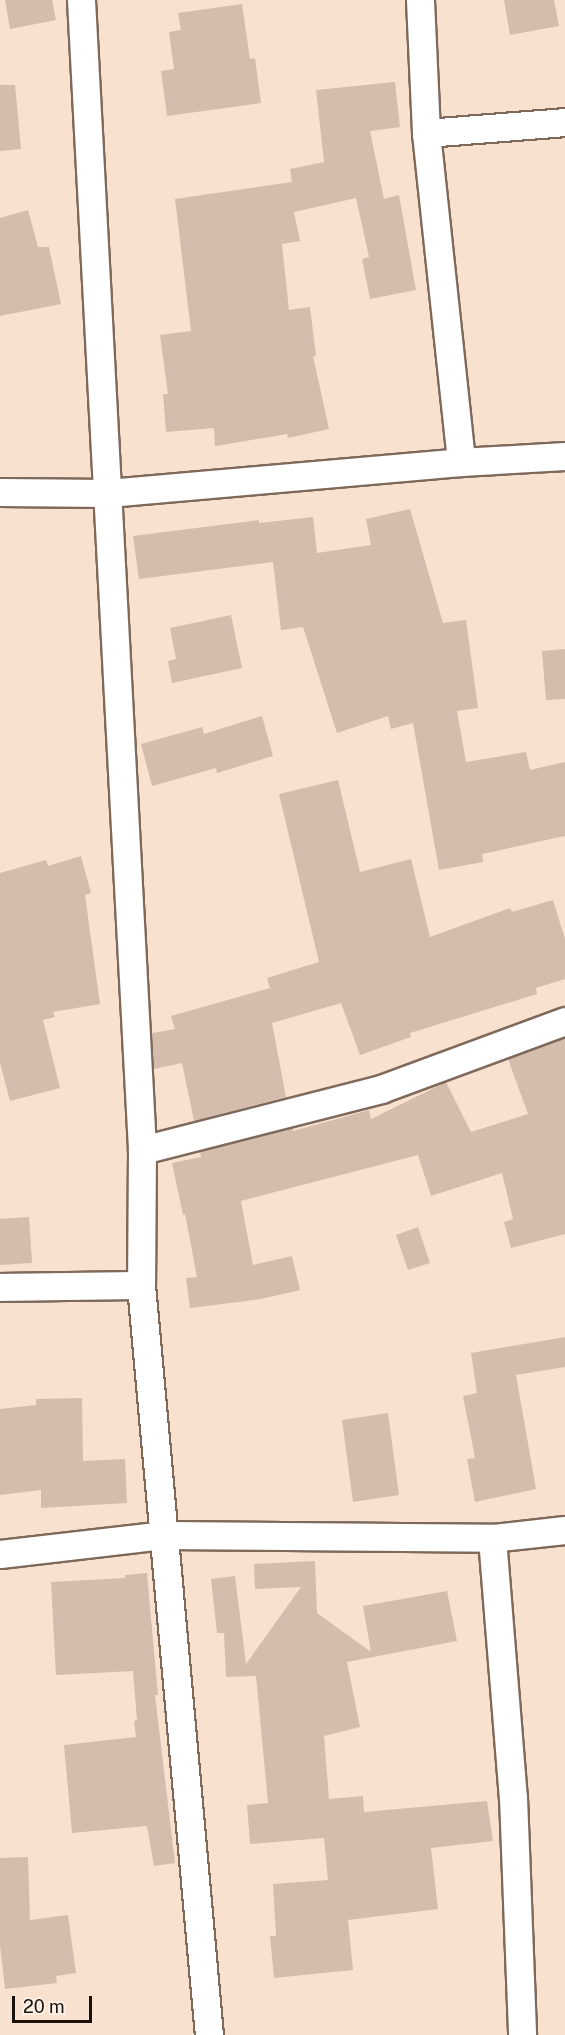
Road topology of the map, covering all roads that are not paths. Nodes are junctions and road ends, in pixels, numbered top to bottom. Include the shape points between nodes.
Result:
1 (81, 0) edge
2 (420, 0) edge
3 (565, 122) edge
4 (426, 133) junction
5 (565, 456) edge
6 (461, 462) junction
7 (0, 492) edge
8 (108, 493) junction
9 (565, 1022) edge
10 (142, 1150) junction
11 (141, 1285) junction
12 (0, 1287) edge
13 (565, 1530) edge
14 (165, 1534) junction
15 (492, 1538) junction
16 (0, 1554) edge
17 (209, 2035) edge
18 (522, 2035) edge

1 - 8 street
2 - 4 street
3 - 4 street
4 - 6 street
5 - 6 street
6 - 8 street
7 - 8 street
8 - 10 street
9 - 10 street via 381,1089
10 - 11 street
11 - 12 street
11 - 14 street
13 - 15 street
14 - 15 street
14 - 16 street
14 - 17 street
15 - 18 street via 513,1797

